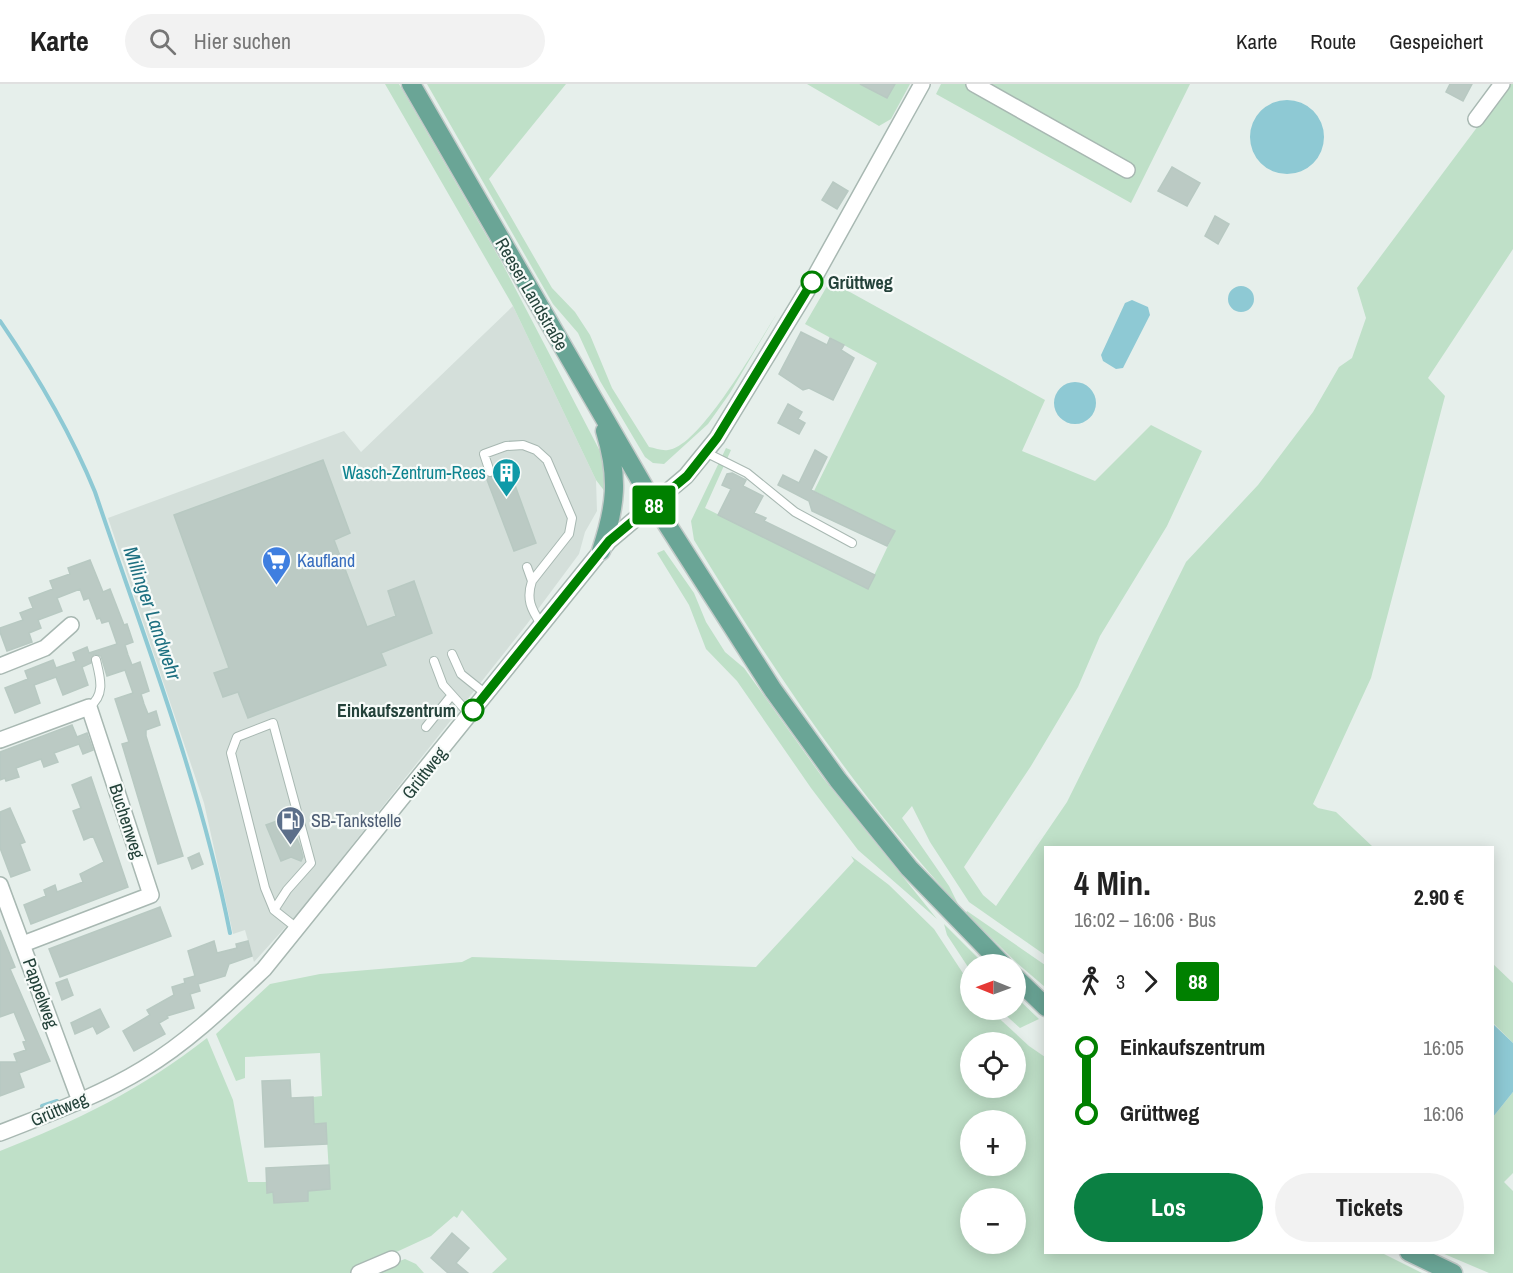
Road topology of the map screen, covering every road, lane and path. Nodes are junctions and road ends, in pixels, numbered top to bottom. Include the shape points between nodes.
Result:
1 (411, 84) edge
2 (922, 84) edge
3 (974, 84) edge
4 (1502, 84) edge
5 (1476, 119) dead end
6 (1127, 170) dead end
7 (596, 404) junction
8 (705, 452) junction
9 (490, 472) dead end
10 (654, 504) junction
11 (852, 543) dead end
12 (601, 551) junction
13 (526, 567) dead end
14 (532, 581) junction
15 (541, 624) junction
16 (71, 625) dead end
17 (452, 654) dead end
18 (96, 660) dead end
19 (434, 661) dead end
20 (0, 666) edge
21 (486, 694) junction
22 (451, 696) junction
23 (89, 707) junction
24 (470, 715) junction
25 (426, 727) dead end
26 (0, 740) edge
27 (0, 885) edge
28 (274, 910) junction
29 (298, 929) junction
30 (23, 944) junction
31 (992, 954) edge
32 (1026, 988) edge
33 (1044, 1005) edge
34 (80, 1101) junction
35 (0, 1132) edge
36 (1413, 1254) edge
37 (392, 1259) dead end
38 (359, 1273) edge
39 (1453, 1273) edge

1 - 7 main road, Reeser Landstraße
2 - 8 street, Grüttweg via 808,289
3 - 6 street
4 - 5 street
7 - 10 main road, Reeser Landstraße
7 - 12 main road via 616,484 614,508
8 - 10 street, Grüttweg via 687,476
8 - 11 lane via 747,473 795,512
9 - 14 lane via 484,454 506,446 522,445 536,450 547,460 572,518 569,534
10 - 12 street, Grüttweg
10 - 31 main road, Reeser Landstraße via 772,690 838,780 916,876
12 - 15 street, Grüttweg
13 - 14 lane
14 - 15 lane via 529,604
15 - 21 street, Grüttweg
16 - 20 street via 45,648
17 - 21 lane via 461,674
18 - 23 lane via 100,693 98,701
19 - 22 lane
21 - 24 street, Grüttweg
22 - 24 lane
22 - 25 lane
23 - 26 street
23 - 30 street, Buchenweg via 151,895
24 - 29 street, Grüttweg
27 - 30 street, Pappelweg
28 - 28 lane via 311,862 273,723 237,737 231,753
28 - 29 lane
29 - 34 street, Grüttweg via 264,969 175,1047 142,1070
30 - 34 street, Pappelweg
32 - 33 main road
34 - 35 street, Grüttweg
36 - 39 main road
37 - 38 street

